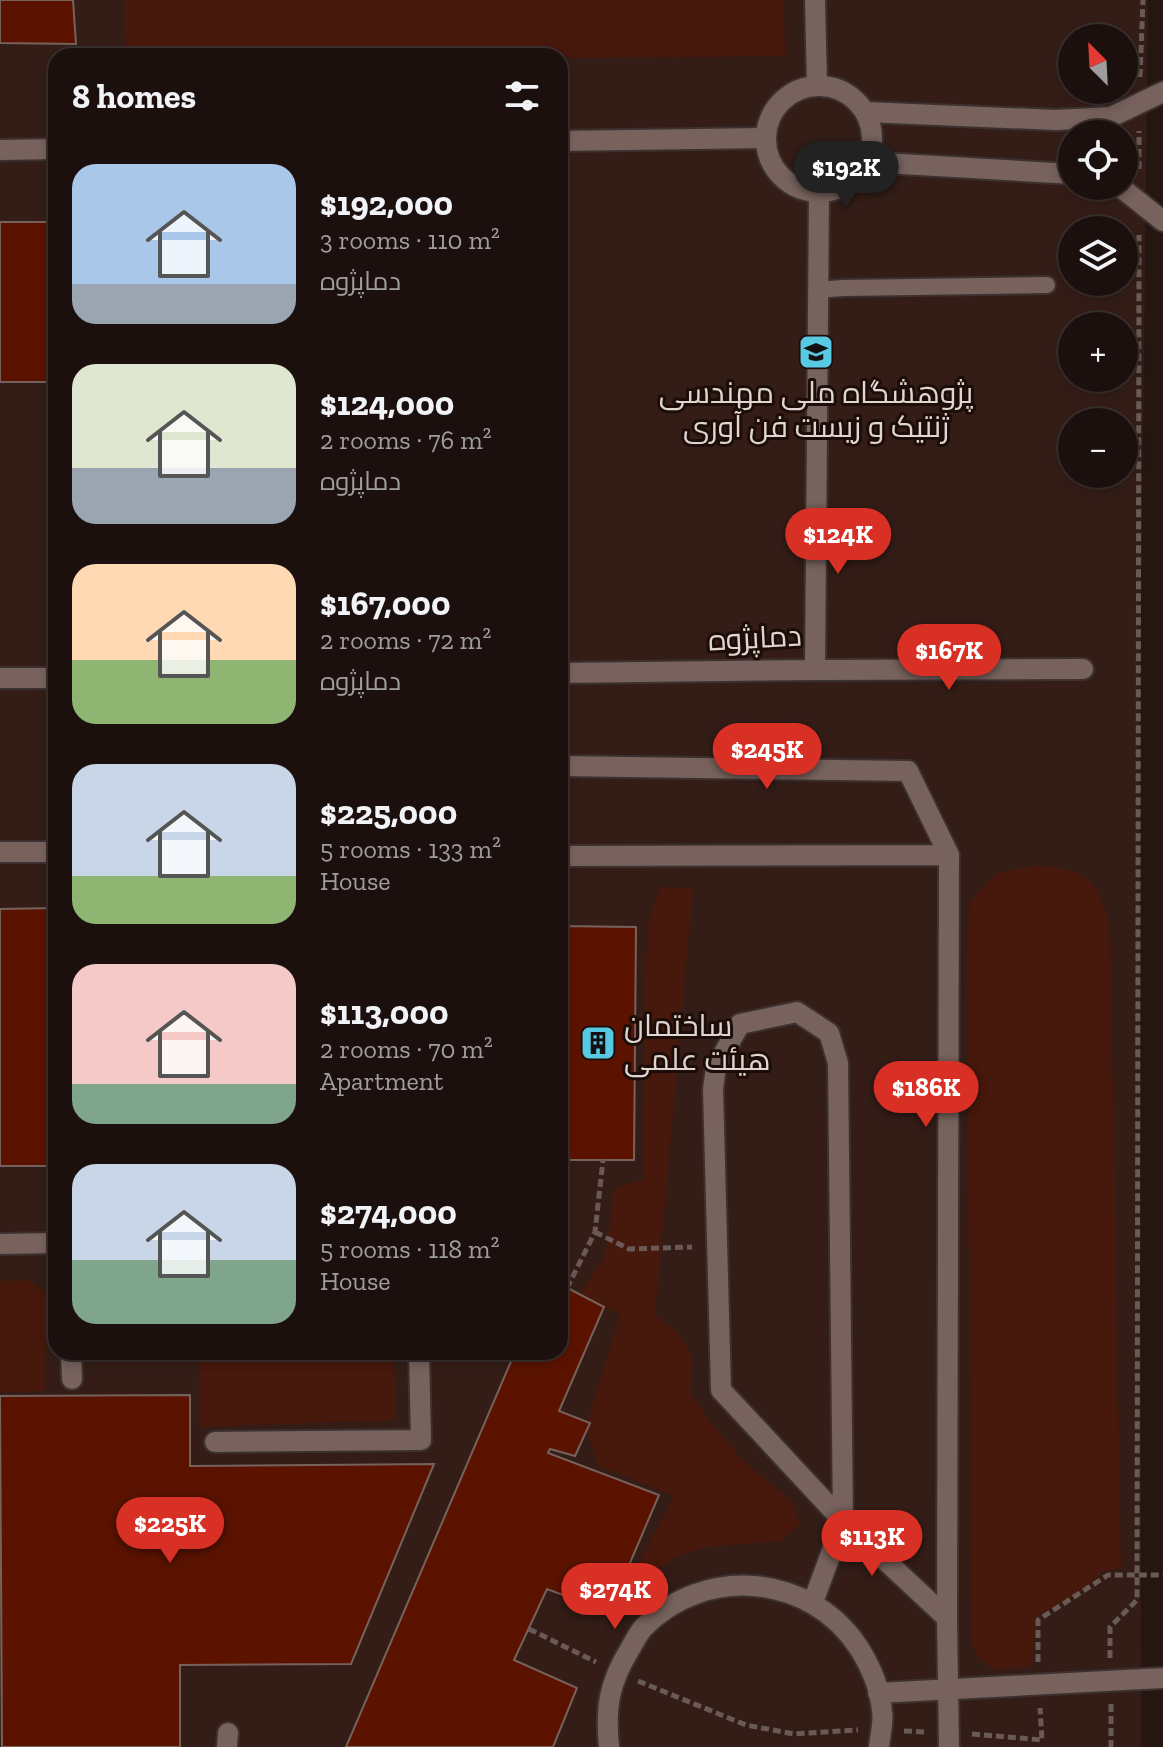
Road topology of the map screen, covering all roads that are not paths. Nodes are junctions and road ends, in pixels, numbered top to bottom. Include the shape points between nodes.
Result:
1 (815, 0) edge
2 (817, 85) junction
3 (1163, 92) edge
4 (865, 112) junction
5 (766, 138) junction
6 (568, 141) edge
7 (48, 149) edge
8 (0, 150) edge
9 (867, 162) junction
10 (1058, 173) edge
11 (819, 192) junction
12 (1138, 200) edge
13 (1163, 221) edge
14 (1047, 285) dead end
15 (817, 290) junction
16 (1083, 669) dead end
17 (815, 670) junction
18 (568, 673) edge
19 (0, 678) edge
20 (48, 678) edge
21 (568, 766) edge
22 (0, 852) edge
23 (48, 852) edge
24 (949, 855) junction
25 (568, 856) edge
26 (48, 1243) edge
27 (0, 1244) edge
28 (71, 1360) edge
29 (419, 1360) edge
30 (72, 1379) dead end
31 (215, 1442) dead end
32 (843, 1521) junction
33 (813, 1602) junction
34 (947, 1618) junction
35 (1163, 1678) edge
36 (949, 1691) junction
37 (878, 1693) junction
38 (880, 1739) edge
39 (949, 1740) edge
40 (609, 1747) edge

1 - 2 street
2 - 4 street via 853,97
2 - 5 street via 783,98 771,113
3 - 4 street via 1111,117 1056,120
4 - 9 street via 872,128
5 - 6 street
5 - 11 street via 773,166 785,180
7 - 8 street
9 - 10 street
9 - 11 street via 839,189
11 - 15 street, دماپژوه
12 - 13 street
14 - 15 lane
15 - 17 street, دماپژوه
16 - 17 street
17 - 18 street, دماپژوه
19 - 20 street
21 - 24 street via 908,771
22 - 23 street
24 - 25 street
24 - 34 street
26 - 27 street
28 - 30 street
29 - 31 street via 421,1440
32 - 32 street via 838,1063 829,1033 797,1012 740,1024 716,1067 721,1390
32 - 33 street
32 - 34 street
33 - 37 street via 848,1630 872,1668
33 - 40 street via 769,1586 723,1586 679,1601 642,1629 616,1671 606,1713
34 - 36 street
35 - 36 street
36 - 37 street
36 - 39 street
37 - 38 street via 883,1711

